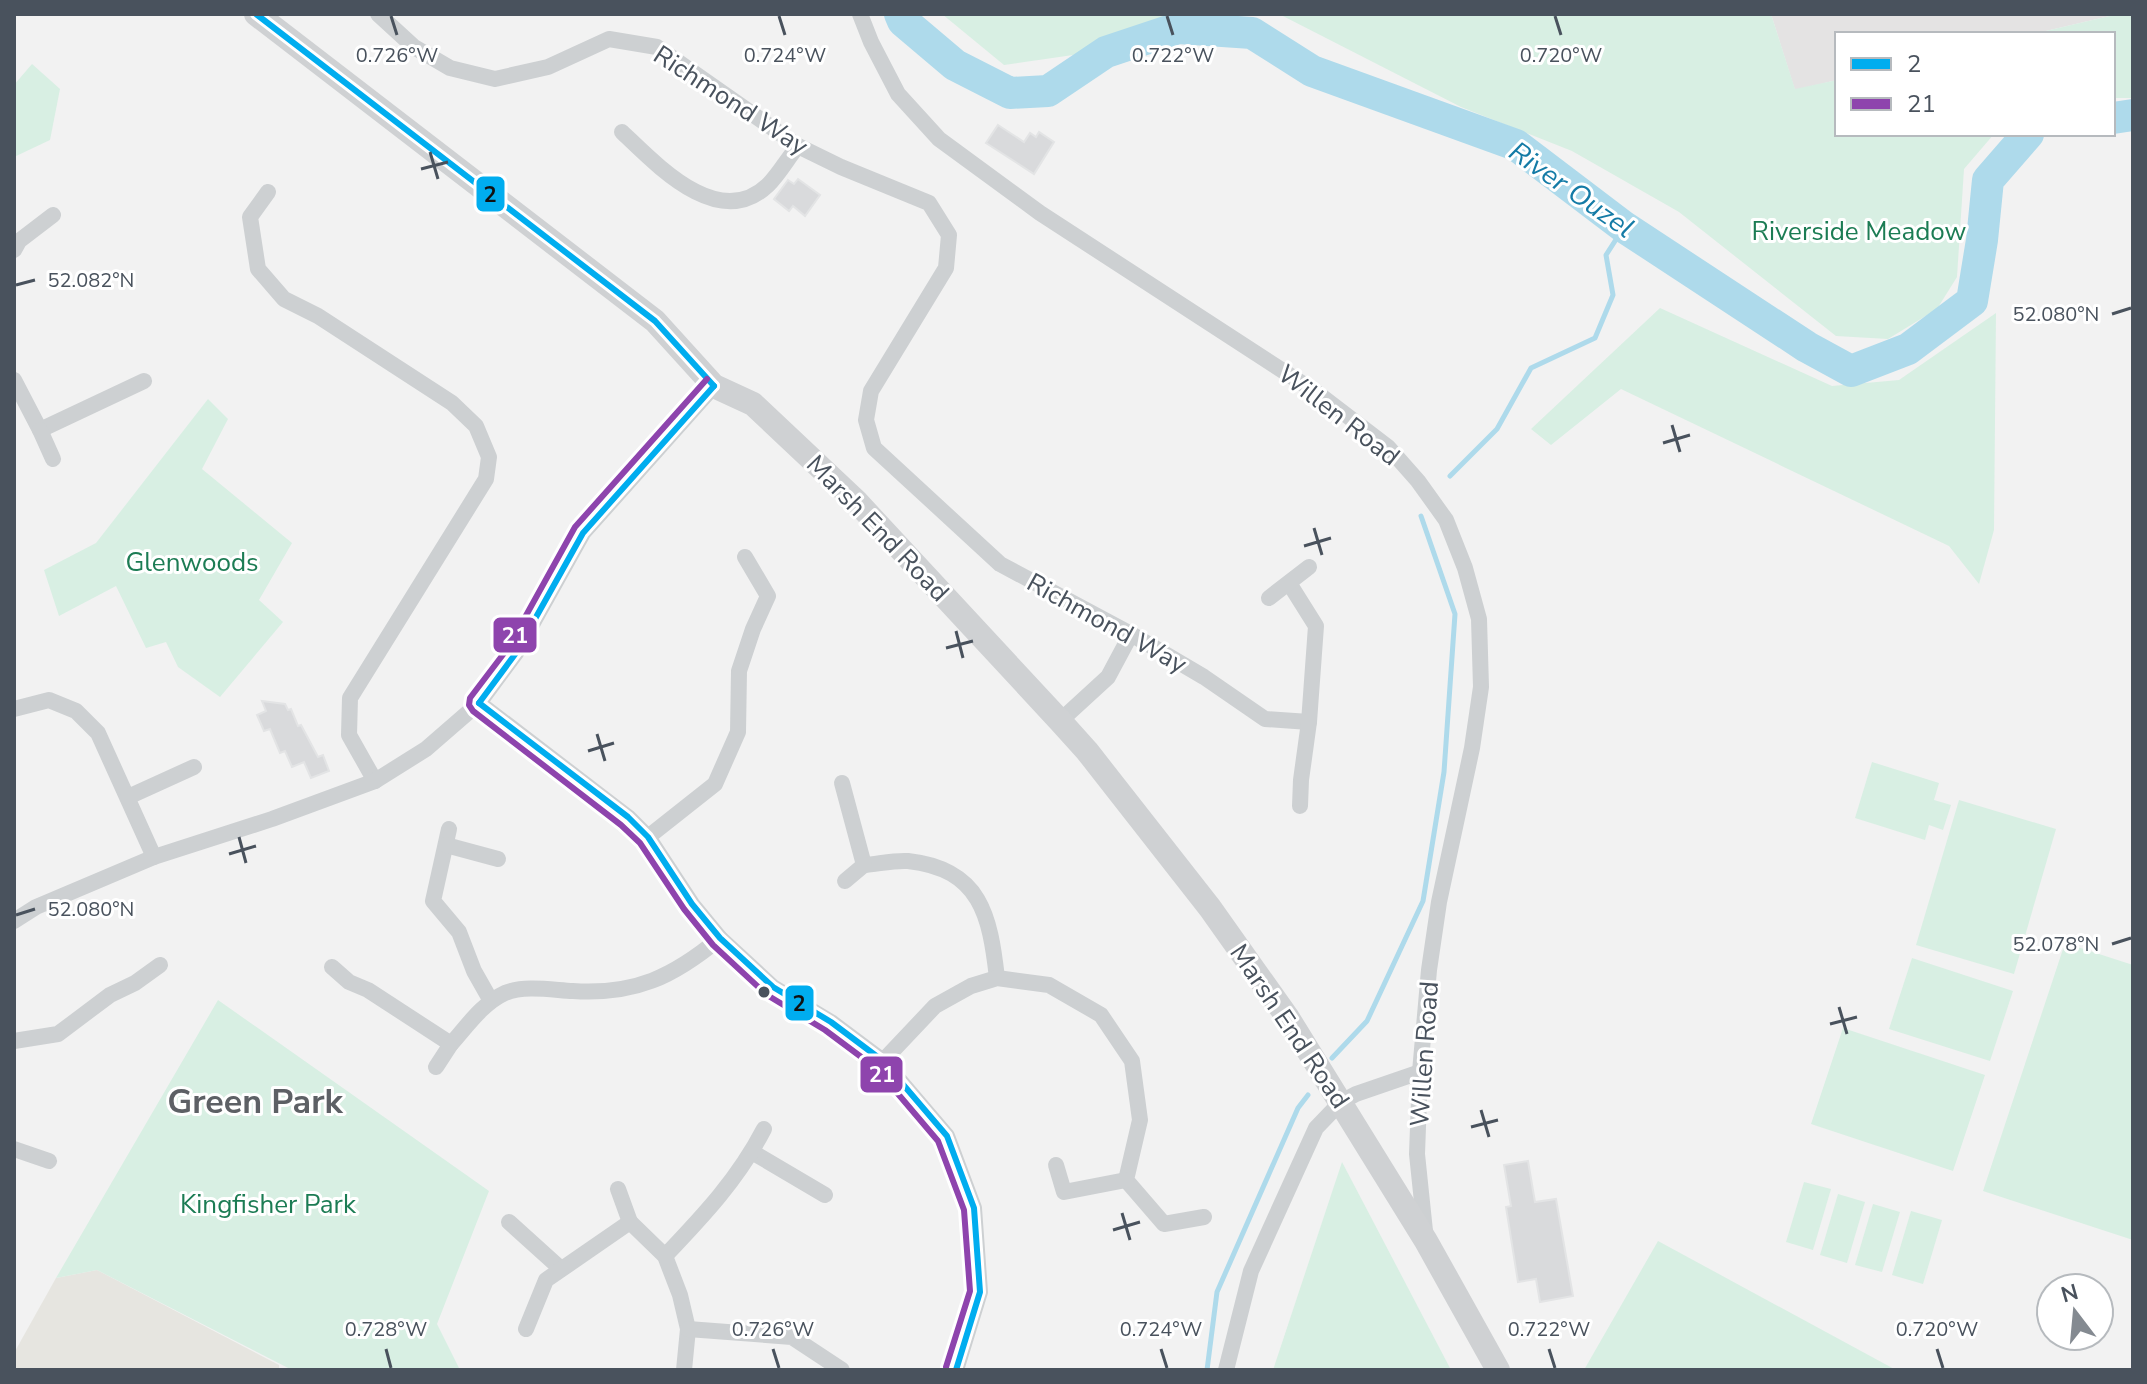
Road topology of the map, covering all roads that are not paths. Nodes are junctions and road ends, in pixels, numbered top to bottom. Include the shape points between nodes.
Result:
1 (256, 14) edge
2 (378, 14) edge
3 (860, 14) edge
4 (622, 132) dead end
5 (798, 146) junction
6 (268, 192) dead end
7 (53, 215) dead end
8 (14, 250) edge
9 (14, 380) edge
10 (144, 381) dead end
11 (714, 386) junction
12 (40, 430) junction
13 (53, 459) dead end
14 (745, 557) dead end
15 (1309, 567) dead end
16 (1289, 583) junction
17 (1269, 598) dead end
18 (1131, 634) junction
19 (479, 703) junction
20 (14, 709) edge
21 (1060, 721) junction
22 (1309, 722) junction
23 (194, 767) dead end
24 (375, 781) junction
25 (842, 783) dead end
26 (128, 797) junction
27 (1300, 806) dead end
28 (648, 837) junction
29 (154, 857) junction
30 (498, 859) dead end
31 (864, 865) junction
32 (845, 881) dead end
33 (14, 921) edge
34 (720, 938) junction
35 (160, 965) dead end
36 (332, 967) dead end
37 (997, 978) junction
38 (491, 1001) junction
39 (14, 1041) edge
40 (451, 1044) junction
41 (883, 1061) junction
42 (436, 1067) dead end
43 (1420, 1072) junction
44 (1341, 1102) junction
45 (764, 1129) dead end
46 (14, 1149) edge
47 (752, 1152) junction
48 (49, 1161) dead end
49 (1056, 1165) dead end
50 (1126, 1180) junction
51 (618, 1189) dead end
52 (825, 1195) dead end
53 (1204, 1217) dead end
54 (509, 1222) dead end
55 (630, 1222) junction
56 (1426, 1241) junction
57 (665, 1256) junction
58 (561, 1269) junction
59 (526, 1329) dead end
60 (688, 1329) junction
61 (684, 1370) edge
62 (842, 1370) edge
63 (956, 1370) edge
64 (1226, 1370) edge
65 (1498, 1370) edge

1 - 11 street, Marsh End Road via 655,321
2 - 5 street, Richmond Way via 414,47 450,68 495,79 548,67 609,39 657,47
3 - 43 street, Willen Road via 898,94 939,139 1040,213 1320,395 1388,447 1446,520 1479,619 1481,687 1439,902
4 - 5 street via 695,193 721,202 743,200 767,186
5 - 18 street, Richmond Way via 929,203 949,235 946,268 871,391 866,420 874,448 1000,564
6 - 24 street via 250,217 258,269 284,299 452,403 476,426 489,457 486,479 350,698 349,735
7 - 8 street
9 - 12 street
10 - 12 street
11 - 19 street via 583,533 516,653
11 - 21 street, Marsh End Road via 753,404 856,501
12 - 13 street
14 - 28 street via 768,596 739,671 738,732 715,784
15 - 16 street
16 - 17 street
16 - 22 street via 1316,626
18 - 21 street via 1108,677
18 - 22 street, Richmond Way via 1265,719
19 - 24 street via 426,749
19 - 28 street
20 - 26 street via 49,700 76,711 98,733
21 - 44 street, Marsh End Road via 1210,908
22 - 27 street
23 - 26 street
24 - 29 street
25 - 31 street
26 - 29 street
28 - 34 street
29 - 33 street
30 - 38 street via 448,837 433,901 459,932
31 - 32 street
31 - 37 street via 907,861 947,870 977,895 992,931
34 - 38 street via 695,959 643,986 600,993 509,991
34 - 41 street via 773,987
35 - 39 street via 58,1034
36 - 40 street
37 - 41 street via 935,1006
37 - 50 street via 1049,985 1101,1015 1132,1061 1140,1120
38 - 40 street
40 - 42 street
41 - 63 street via 947,1136 974,1208 980,1292
43 - 44 street
43 - 56 street, Willen Road via 1417,1154
44 - 56 street, Marsh End Road
44 - 64 street via 1316,1128 1251,1271
45 - 47 street
46 - 48 street
47 - 52 street
47 - 57 street via 722,1196
49 - 50 street via 1064,1192
50 - 53 street via 1164,1224
51 - 55 street
54 - 58 street
55 - 57 street
55 - 58 street
56 - 65 street, Marsh End Road
57 - 60 street
58 - 59 street via 546,1280
60 - 61 street
60 - 62 street via 792,1337

